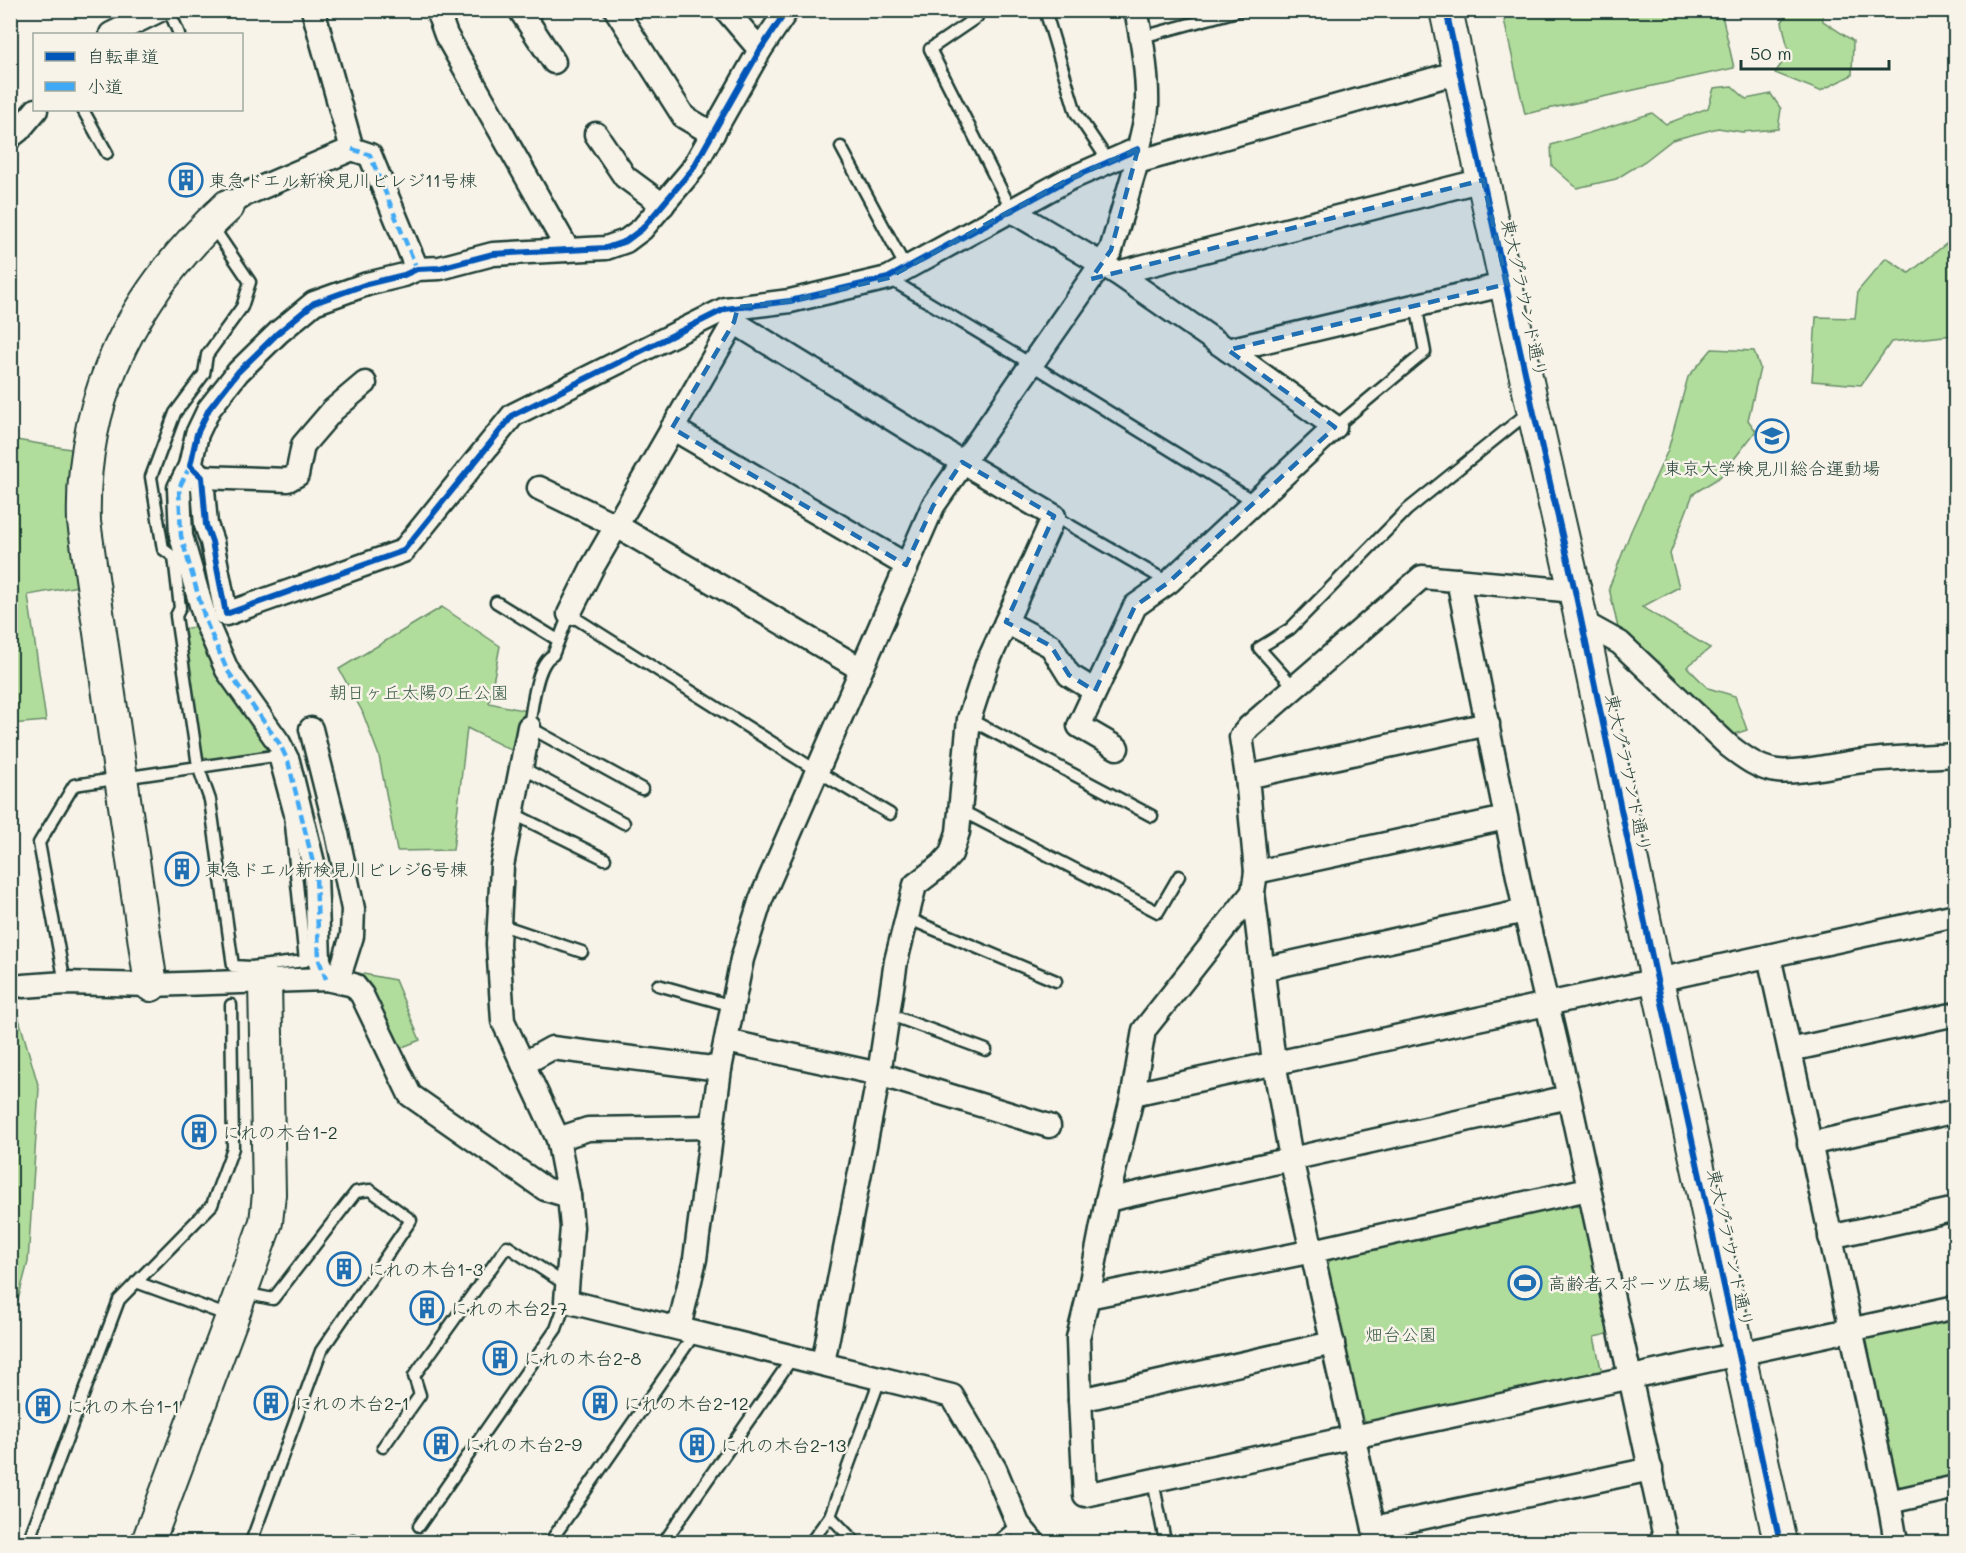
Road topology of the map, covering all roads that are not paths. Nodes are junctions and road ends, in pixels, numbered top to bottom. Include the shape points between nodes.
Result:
1 (160, 10) edge
2 (169, 10) edge
3 (313, 10) edge
4 (437, 10) edge
5 (520, 10) edge
6 (616, 10) edge
7 (726, 10) edge
8 (787, 10) edge
9 (1044, 10) edge
10 (1136, 10) edge
11 (1241, 10) edge
12 (1446, 10) edge
13 (977, 17) dead end
14 (113, 33) edge
15 (179, 33) edge
16 (1142, 37) junction
17 (760, 50) junction
18 (554, 62) dead end
19 (1459, 72) junction
20 (35, 111) edge
21 (84, 111) edge
22 (597, 134) dead end
23 (713, 134) junction
24 (10, 137) edge
25 (841, 147) dead end
26 (352, 149) junction
27 (106, 153) dead end
28 (1137, 155) junction
29 (1109, 162) junction
30 (1483, 180) junction
31 (663, 205) junction
32 (1012, 211) junction
33 (219, 215) junction
34 (568, 250) junction
35 (417, 268) junction
36 (1109, 268) junction
37 (897, 273) junction
38 (1507, 284) junction
39 (1416, 305) junction
40 (736, 315) junction
41 (1228, 350) junction
42 (1031, 364) junction
43 (365, 383) dead end
44 (1533, 409) junction
45 (1335, 427) junction
46 (672, 428) junction
47 (962, 462) junction
48 (196, 471) junction
49 (539, 488) dead end
50 (1255, 502) junction
51 (1054, 516) junction
52 (617, 526) junction
53 (906, 565) junction
54 (1458, 580) junction
55 (1169, 582) junction
56 (1575, 591) junction
57 (496, 602) dead end
58 (569, 614) junction
59 (1006, 622) junction
60 (1582, 622) junction
61 (558, 640) junction
62 (861, 669) junction
63 (1294, 687) junction
64 (1095, 691) junction
65 (969, 719) junction
66 (1488, 724) junction
67 (529, 727) junction
68 (311, 729) dead end
69 (1117, 748) dead end
70 (1956, 755) edge
71 (198, 766) junction
72 (521, 766) junction
73 (817, 771) junction
74 (1247, 777) junction
75 (122, 778) junction
76 (642, 789) dead end
77 (960, 810) junction
78 (512, 813) junction
79 (890, 814) dead end
80 (1152, 816) dead end
81 (1506, 818) junction
82 (624, 823) dead end
83 (605, 859) dead end
84 (1179, 876) dead end
85 (1254, 882) junction
86 (1525, 911) junction
87 (1956, 915) edge
88 (907, 918) junction
89 (499, 924) junction
90 (582, 952) dead end
91 (1769, 956) junction
92 (1263, 969) junction
93 (332, 980) junction
94 (1657, 980) junction
95 (1056, 981) dead end
96 (265, 982) junction
97 (65, 983) junction
98 (151, 985) junction
99 (658, 985) dead end
100 (23, 987) dead end
101 (1547, 1003) junction
102 (231, 1005) dead end
103 (734, 1006) junction
104 (888, 1014) junction
105 (1956, 1014) edge
106 (726, 1041) junction
107 (986, 1050) dead end
108 (1790, 1050) junction
109 (1274, 1062) junction
110 (523, 1064) junction
111 (720, 1069) junction
112 (879, 1074) junction
113 (1133, 1094) junction
114 (1569, 1096) junction
115 (1956, 1112) edge
116 (1049, 1126) dead end
117 (711, 1127) junction
118 (558, 1140) junction
119 (1809, 1144) junction
120 (1291, 1158) junction
121 (1588, 1189) junction
122 (569, 1196) junction
123 (1107, 1200) junction
124 (1956, 1209) edge
125 (1830, 1237) junction
126 (1313, 1251) junction
127 (136, 1282) junction
128 (567, 1294) junction
129 (1088, 1297) junction
130 (237, 1305) junction
131 (1956, 1307) edge
132 (1850, 1329) junction
133 (687, 1331) junction
134 (1333, 1342) junction
135 (1738, 1353) junction
136 (793, 1357) junction
137 (823, 1363) junction
138 (1630, 1376) junction
139 (880, 1379) junction
140 (1080, 1400) junction
141 (1354, 1438) junction
142 (383, 1447) dead end
143 (1651, 1469) junction
144 (1153, 1481) junction
145 (1956, 1487) edge
146 (1889, 1502) junction
147 (830, 1516) junction
148 (1018, 1524) junction
149 (419, 1526) dead end
150 (1374, 1538) edge
151 (28, 1542) edge
152 (148, 1542) edge
153 (251, 1542) edge
154 (550, 1542) edge
155 (664, 1542) edge
156 (811, 1542) edge
157 (855, 1542) edge
158 (998, 1542) edge
159 (1033, 1542) edge
160 (1164, 1542) edge
161 (1666, 1542) edge
162 (1780, 1542) edge
163 (1896, 1542) edge

1 - 14 street
2 - 15 lane
3 - 26 street
4 - 34 street via 446,35
5 - 18 street
6 - 23 street via 684,117
7 - 17 street
8 - 17 street
9 - 29 lane via 1076,113
10 - 16 street
11 - 16 lane
12 - 19 street, 東大グラウンド通り
13 - 32 lane via 930,49
16 - 28 street via 1147,108
17 - 23 street
19 - 28 street
19 - 30 street, 東大グラウンド通り
20 - 24 street
21 - 27 lane
22 - 31 street via 625,177
23 - 31 street via 692,170
25 - 37 lane
26 - 33 street via 246,194
26 - 35 street via 370,155
28 - 29 street
28 - 36 street
29 - 32 street
30 - 36 street
30 - 38 street, 東大グラウンド通り
31 - 34 street via 642,230 626,241 606,248
32 - 36 street
32 - 37 street
33 - 71 lane via 250,282 242,307 207,355 204,374 176,413 151,477 163,549 174,557 180,608 176,616
33 - 75 street via 161,279 127,333 105,381 87,454 84,522
34 - 35 street via 493,254 440,268
35 - 48 street via 314,303 279,332 238,372 209,409 197,434
36 - 41 street
36 - 42 street
37 - 40 street
37 - 42 lane
38 - 39 street
38 - 44 street, 東大グラウンド通り
39 - 41 street
39 - 45 lane via 1425,352
40 - 46 street
40 - 47 street
40 - 48 street via 725,309 513,415 403,551 226,614
41 - 45 street
42 - 47 street
42 - 50 lane
43 - 48 street via 333,410 303,446 297,475 288,480
44 - 56 street, 東大グラウンド通り
44 - 63 lane via 1407,510 1290,629 1259,648
45 - 50 street
46 - 52 street
46 - 53 street
47 - 51 street
47 - 53 street via 933,506
48 - 93 street via 179,488 181,536 206,622 226,670 288,761 316,875 319,960
49 - 52 street
50 - 55 street
51 - 55 lane
51 - 59 street
52 - 58 street
52 - 62 street
53 - 62 street
54 - 56 street
54 - 63 street via 1422,577
54 - 66 street
55 - 64 street via 1135,606
56 - 60 street, 東大グラウンド通り
57 - 61 lane
58 - 61 lane
58 - 73 lane
59 - 64 street via 1050,646 1069,675
59 - 65 street
60 - 70 street via 1620,643 1724,742 1744,758 1766,768 1790,771 1865,760
60 - 94 street, 東大グラウンド通り
61 - 67 lane via 553,655 547,657 539,673
62 - 73 street
63 - 74 street via 1241,737
64 - 69 street via 1078,726
65 - 77 street
65 - 80 lane
66 - 74 street
66 - 81 street
67 - 72 street
67 - 76 lane
68 - 93 street via 353,909 352,936
71 - 71 lane via 274,756 290,815 306,961 233,966 210,800
71 - 75 lane
72 - 78 street
72 - 82 lane
73 - 79 lane
73 - 103 street via 761,899 742,959
74 - 85 street
75 - 97 lane via 74,785 39,843
75 - 98 street
77 - 84 lane via 1158,912
77 - 88 street via 951,854 915,885
78 - 83 lane
78 - 89 street via 502,866
81 - 85 street
81 - 86 street
85 - 92 street
85 - 113 street via 1144,1030
86 - 92 street
86 - 101 street
87 - 91 street
88 - 95 lane
88 - 104 street
89 - 90 lane
89 - 110 street via 503,1021
91 - 94 street
91 - 108 street
92 - 109 street
93 - 96 street
93 - 122 street via 354,985 362,995 410,1095 545,1189
94 - 101 street
94 - 135 street, 東大グラウンド通り
96 - 98 street
96 - 130 street via 269,1194 266,1222
97 - 98 street
97 - 100 street
99 - 103 lane
101 - 109 street
101 - 114 street
102 - 127 lane via 233,1148 212,1205
103 - 106 street
104 - 107 lane
104 - 112 street
105 - 108 street
106 - 111 street
106 - 112 street
108 - 119 street
109 - 113 street
109 - 120 street
110 - 111 street via 552,1048
110 - 118 street
111 - 117 street
112 - 116 street
112 - 137 street
113 - 123 street
114 - 120 street
114 - 121 street
115 - 119 street
117 - 118 street via 588,1129
117 - 133 street
118 - 122 street
119 - 125 street
120 - 123 street
120 - 126 street
121 - 126 street
121 - 138 street
122 - 128 street via 572,1227
123 - 129 street
124 - 125 street
125 - 132 street
126 - 129 street
126 - 134 street
127 - 130 lane
127 - 151 lane via 119,1300
128 - 133 street
128 - 142 lane via 507,1246 414,1376 420,1395
128 - 149 lane via 556,1329
129 - 140 street via 1078,1338
130 - 152 street
130 - 153 lane via 273,1299 356,1192 370,1190 411,1220 321,1351
131 - 132 street
132 - 135 street
132 - 146 street
133 - 136 street
133 - 154 lane
134 - 140 street
134 - 141 street
135 - 138 street
135 - 162 street, 東大グラウンド通り
136 - 137 street
136 - 155 lane
137 - 139 street
138 - 141 street
138 - 143 street
139 - 147 lane
139 - 148 street via 952,1396 995,1468
140 - 144 street via 1086,1495
141 - 144 street
141 - 150 street
143 - 150 street
143 - 161 street
144 - 160 lane
145 - 146 street
146 - 163 street
147 - 156 lane
147 - 157 lane
148 - 158 lane
148 - 159 street

